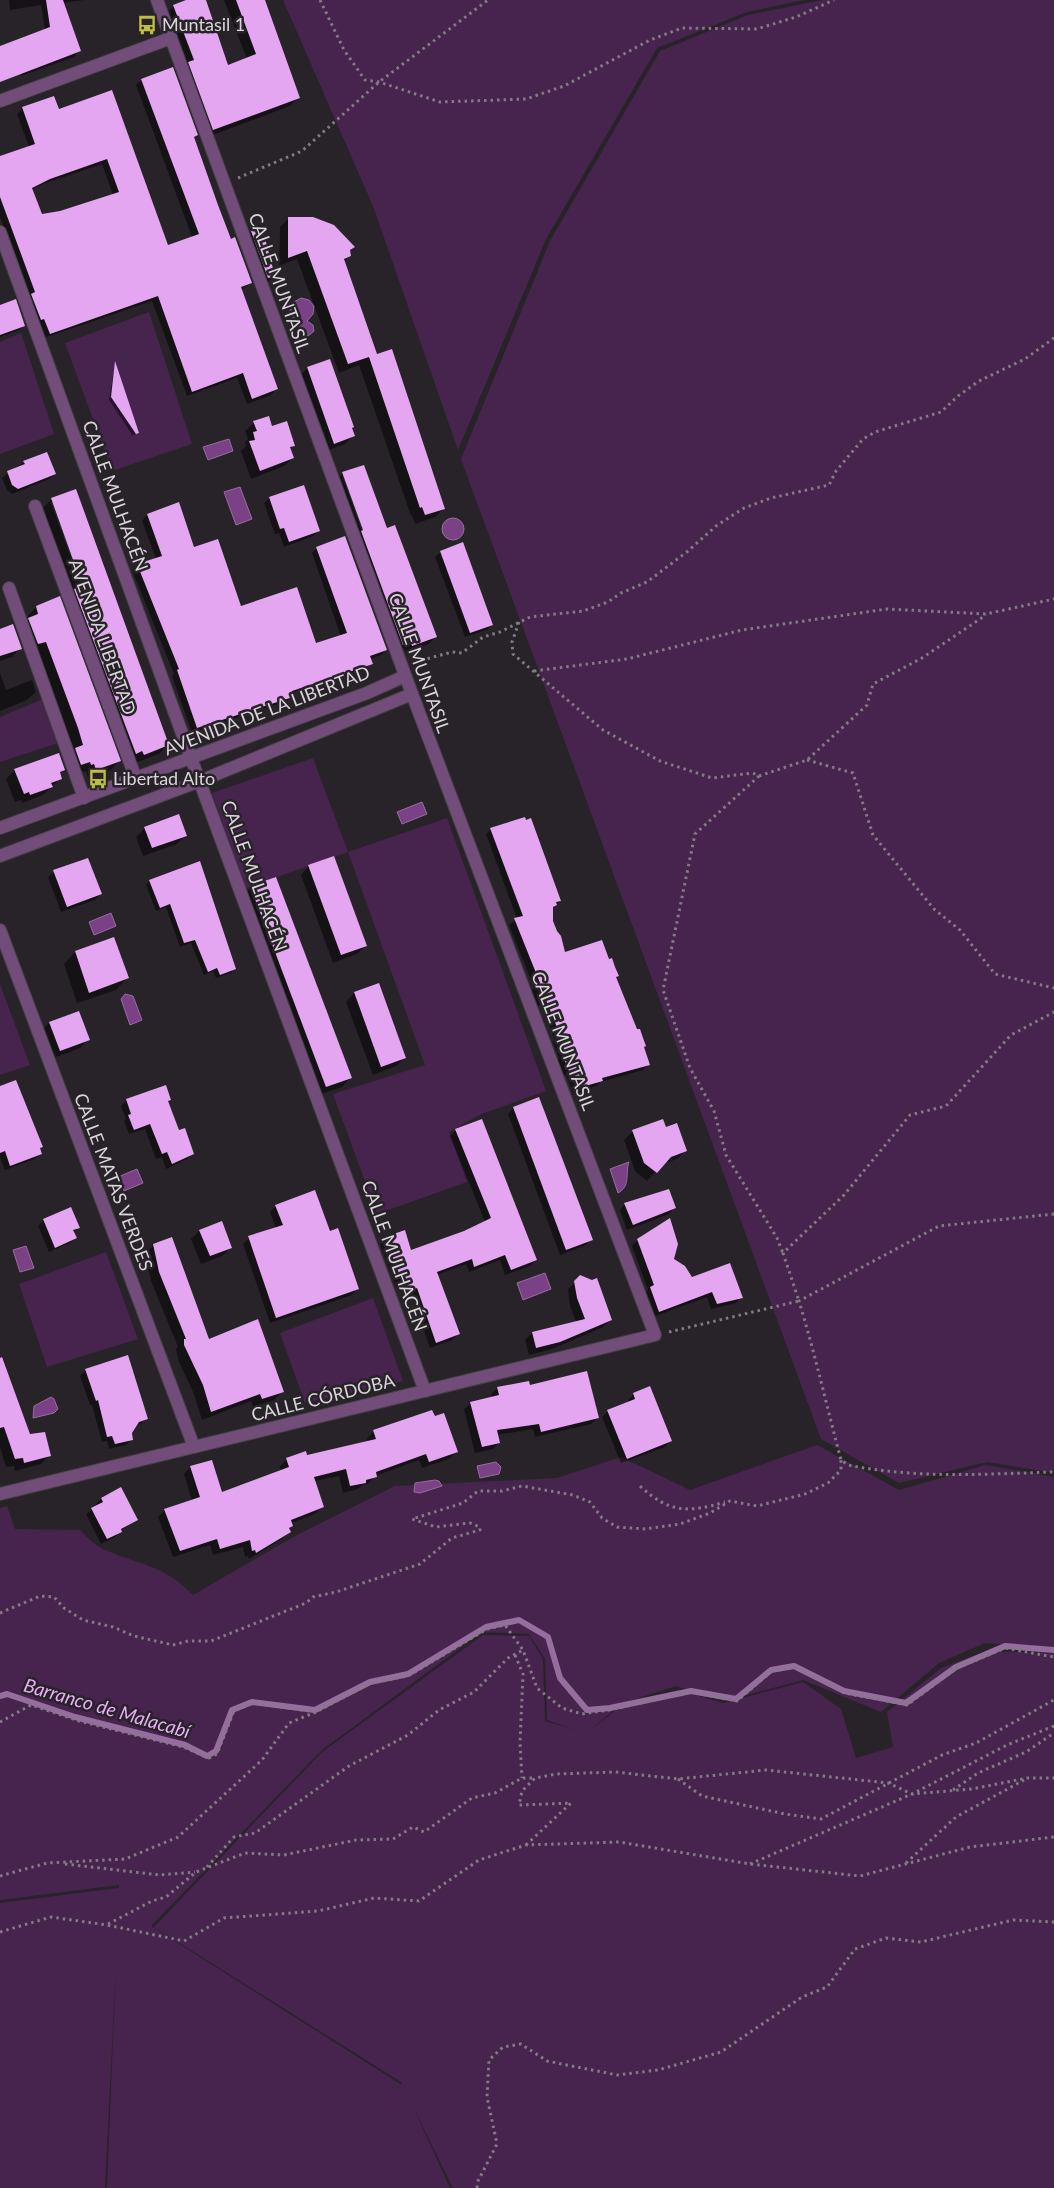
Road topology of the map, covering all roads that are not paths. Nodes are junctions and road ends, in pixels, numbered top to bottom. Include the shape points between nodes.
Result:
1 (157, 0) edge
2 (171, 38) junction
3 (0, 101) edge
4 (0, 232) edge
5 (35, 506) dead end
6 (10, 588) dead end
7 (403, 671) junction
8 (412, 694) junction
9 (191, 758) junction
10 (136, 779) junction
11 (200, 781) junction
12 (84, 798) junction
13 (0, 828) edge
14 (0, 856) edge
15 (0, 930) edge
16 (655, 1335) joint
17 (425, 1391) junction
18 (194, 1447) junction
19 (0, 1494) edge

1 - 2 street, CALLE MUNTASIL
2 - 3 street
2 - 7 street, CALLE MUNTASIL
4 - 9 street, CALLE MULHACÉN
5 - 10 street, AVENIDA LIBERTAD
6 - 12 street
7 - 8 street, CALLE MUNTASIL
7 - 9 street, AVENIDA DE LA LIBERTAD via 367,693
8 - 11 street, AVENIDA DE LA LIBERTAD
8 - 16 street, CALLE MUNTASIL
9 - 10 street, AVENIDA DE LA LIBERTAD
9 - 11 street, CALLE MULHACÉN
10 - 12 street, AVENIDA DE LA LIBERTAD
11 - 14 street, AVENIDA DE LA LIBERTAD
11 - 17 street, CALLE MULHACÉN
12 - 13 street, AVENIDA DE LA LIBERTAD
15 - 18 street, CALLE MATAS VERDES
16 - 17 street, CALLE CÓRDOBA
17 - 18 street, CALLE CÓRDOBA
18 - 19 street, CALLE CÓRDOBA

